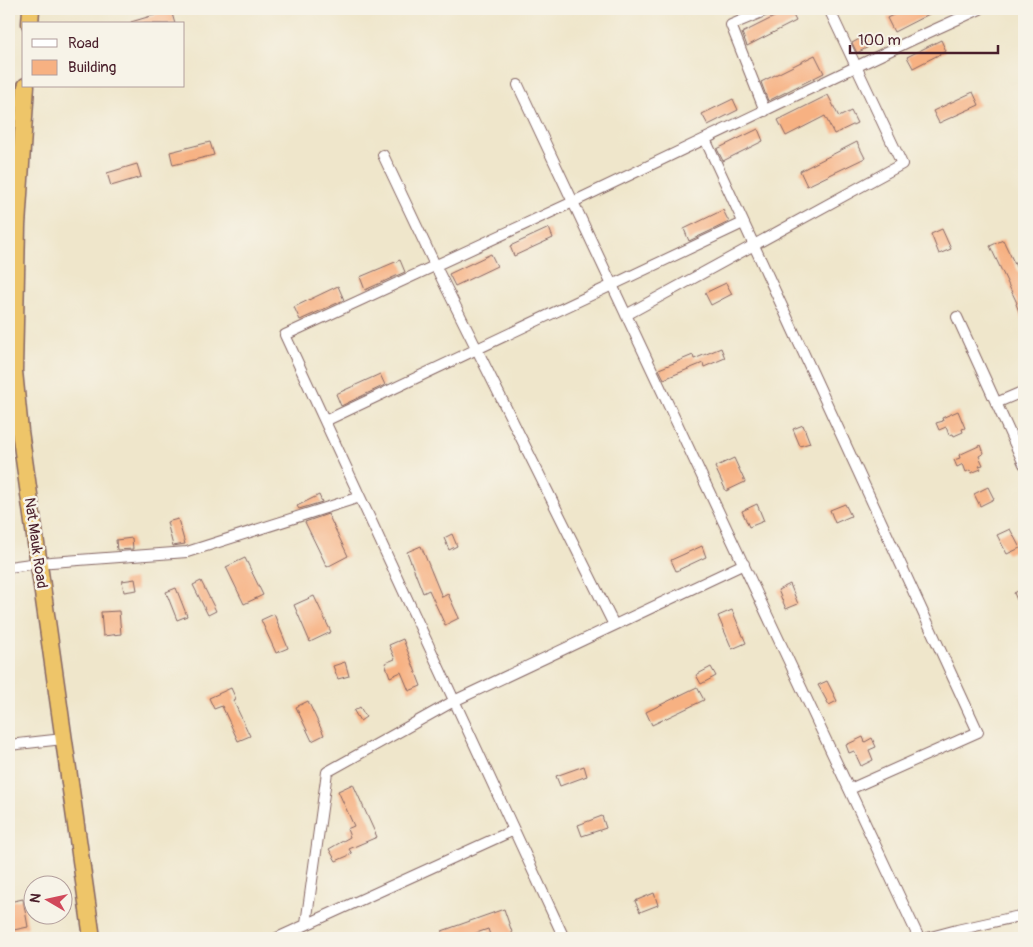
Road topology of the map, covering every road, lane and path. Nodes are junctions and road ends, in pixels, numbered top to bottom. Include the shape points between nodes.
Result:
1 (31, 9) edge
2 (769, 9) edge
3 (829, 9) edge
4 (980, 9) edge
5 (30, 22) edge
6 (856, 68) junction
7 (518, 85) dead end
8 (26, 88) edge
9 (765, 111) junction
10 (705, 139) junction
11 (383, 155) dead end
12 (573, 202) junction
13 (743, 223) junction
14 (13, 226) edge
15 (754, 246) junction
16 (435, 265) junction
17 (612, 285) junction
18 (626, 315) junction
19 (957, 317) dead end
20 (477, 349) junction
21 (1024, 390) edge
22 (996, 403) junction
23 (325, 421) junction
24 (1024, 464) edge
25 (360, 497) junction
26 (38, 564) junction
27 (744, 564) junction
28 (9, 568) edge
29 (614, 625) junction
30 (454, 701) junction
31 (63, 738) junction
32 (9, 745) edge
33 (850, 789) junction
34 (514, 830) junction
35 (1024, 915) edge
36 (306, 924) junction
37 (957, 934) edge
38 (92, 938) edge
39 (277, 938) edge
40 (564, 938) edge
41 (919, 938) edge
42 (927, 938) edge

1 - 5 highway
2 - 9 street via 731,25
3 - 6 street
4 - 6 street
6 - 9 street
6 - 15 street via 902,164
7 - 12 street
8 - 14 highway, Nat Mauk Road
9 - 10 street
10 - 12 street
10 - 13 street
11 - 16 street
12 - 16 street
12 - 17 street
13 - 15 street
13 - 17 street
14 - 26 highway, Nat Mauk Road via 14,371
15 - 18 street
15 - 33 street via 978,732
16 - 20 street
16 - 23 street via 285,335
17 - 18 street
17 - 20 street
18 - 27 street
19 - 22 street
20 - 23 street
20 - 29 street
21 - 22 street
22 - 24 street
23 - 25 street
25 - 26 street via 187,552
25 - 30 street
26 - 28 street
26 - 31 highway, Nat Mauk Road
27 - 29 street
27 - 33 street
29 - 30 street
30 - 34 street
30 - 36 street via 327,772
31 - 32 street
31 - 38 highway, Nat Mauk Road
33 - 41 street
34 - 36 street
34 - 40 street
35 - 37 street
36 - 39 street
37 - 42 street

